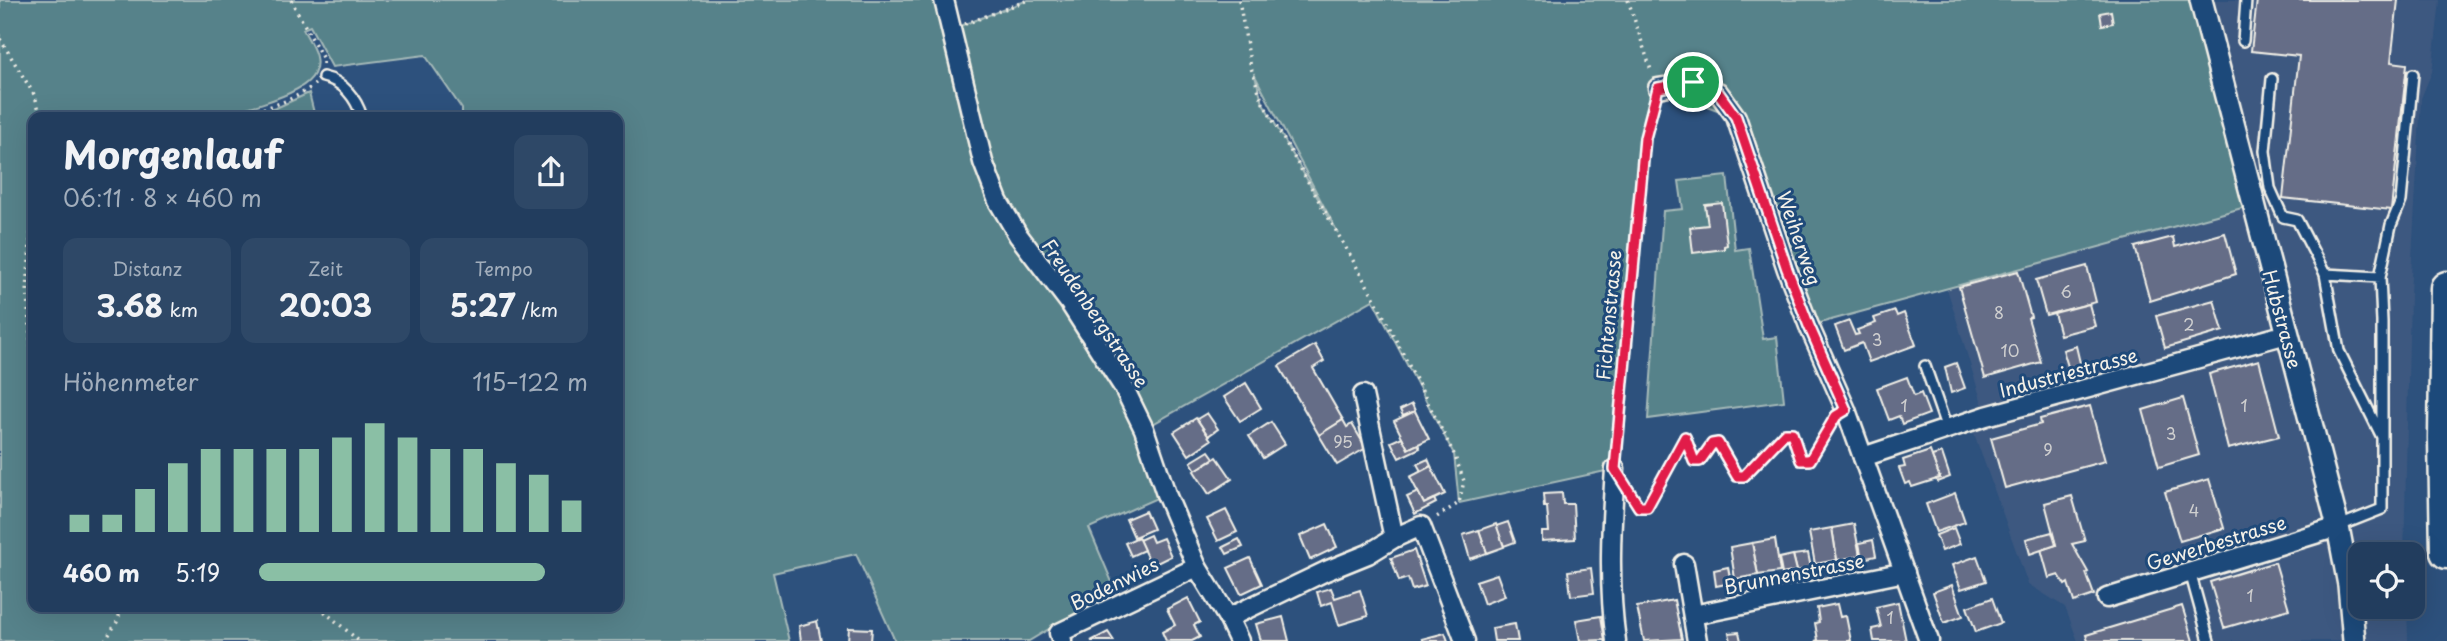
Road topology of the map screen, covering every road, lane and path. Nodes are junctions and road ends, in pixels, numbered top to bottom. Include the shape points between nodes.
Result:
1 (292, 0) edge
2 (944, 0) edge
3 (1028, 0) edge
4 (1239, 0) edge
5 (1628, 0) edge
6 (2200, 0) edge
7 (2245, 0) edge
8 (950, 30) junction
9 (0, 39) edge
10 (2243, 40) dead end
11 (2413, 74) dead end
12 (323, 77) junction
13 (2272, 79) dead end
14 (1658, 88) junction
15 (40, 112) edge
16 (252, 112) edge
17 (359, 112) edge
18 (2325, 274) junction
19 (28, 277) edge
20 (2380, 277) junction
21 (2447, 288) edge
22 (28, 308) edge
23 (2287, 334) junction
24 (1925, 366) dead end
25 (1363, 395) dead end
26 (1846, 410) junction
27 (1947, 429) junction
28 (2382, 437) junction
29 (1863, 457) junction
30 (1615, 469) junction
31 (1421, 526) junction
32 (2338, 527) junction
33 (1394, 538) junction
34 (2447, 552) edge
35 (1684, 564) dead end
36 (1196, 567) junction
37 (1905, 572) junction
38 (2190, 572) junction
39 (2106, 597) dead end
40 (120, 612) edge
41 (325, 612) edge
42 (1693, 615) junction
43 (1228, 618) junction
44 (105, 641) edge
45 (359, 641) edge
46 (1062, 641) edge
47 (1240, 641) edge
48 (1465, 641) edge
49 (1616, 641) edge
50 (1697, 641) edge
51 (1929, 641) edge
52 (2209, 641) edge
53 (2354, 641) edge

1 - 12 path via 323,59
2 - 8 street, Freudenbergstrasse
3 - 8 path
4 - 31 path via 1251,68 1263,103 1375,299 1464,481 1459,503
5 - 14 path
6 - 23 street, Hubstrasse
7 - 10 lane
8 - 36 street, Freudenbergstrasse via 983,162 998,201 1124,387
9 - 15 path via 35,96
11 - 20 lane via 2402,201 2391,225
12 - 16 path via 308,90
12 - 17 lane via 335,79
13 - 18 lane via 2265,151 2270,188 2283,218 2297,220
14 - 26 street, Weiherweg via 1693,82 1718,92 1736,117 1796,292
14 - 30 path, Fichtenstrasse via 1645,138
18 - 20 lane
18 - 28 lane via 2339,351
19 - 22 path
20 - 28 lane
21 - 34 highway
23 - 27 street, Industriestrasse
23 - 32 street, Hubstrasse
24 - 27 lane
25 - 33 street
26 - 29 street, Weiherweg
26 - 30 path via 1836,416 1810,460 1801,460 1792,433 1785,433 1744,476 1737,476 1718,443 1712,444 1700,461 1694,461 1685,437 1647,507 1639,507
27 - 29 street, Industriestrasse
28 - 32 lane via 2382,509
29 - 37 street, Weiherweg
30 - 49 street via 1610,537
31 - 33 street
31 - 48 street
32 - 38 street, Gewerbestrasse
32 - 53 street, Hubstrasse
33 - 43 street
35 - 42 street
36 - 43 street, Freudenbergstrasse
36 - 46 street, Bodenwies via 1059,633
37 - 42 street, Brunnenstrasse
37 - 51 street, Weiherweg
38 - 39 street, Gewerbestrasse
38 - 52 lane
40 - 44 path
41 - 45 path
42 - 50 street
43 - 47 street, Freudenbergstrasse

